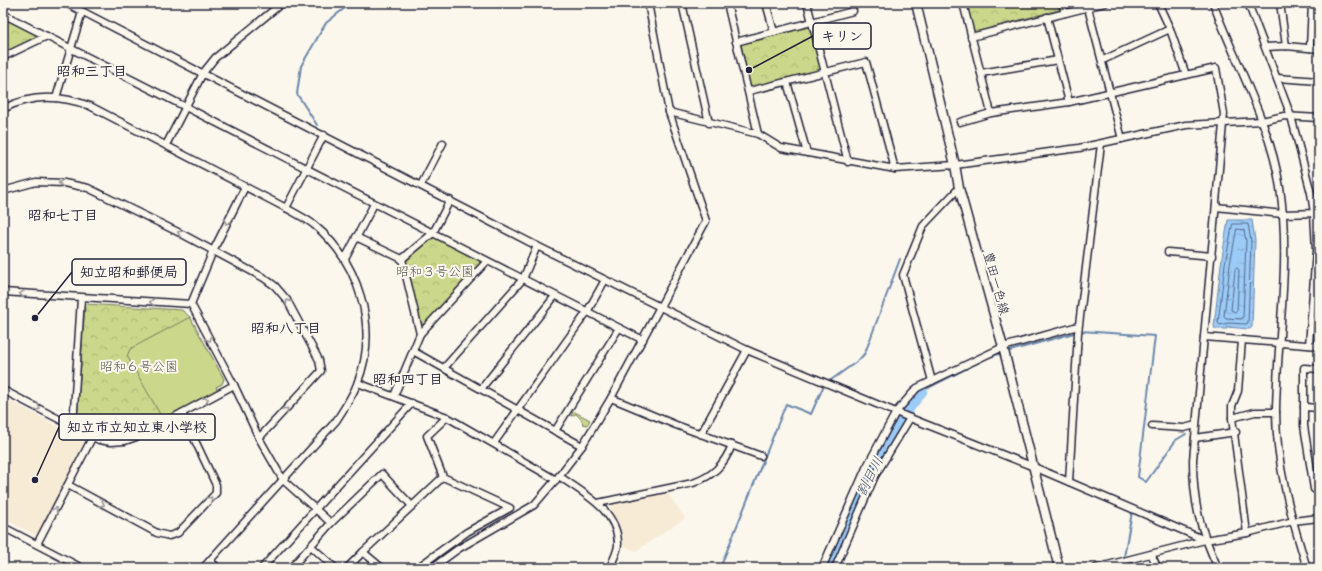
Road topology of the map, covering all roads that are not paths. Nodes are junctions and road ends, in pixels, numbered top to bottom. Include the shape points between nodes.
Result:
1 (66, 3) edge
2 (282, 3) edge
3 (648, 3) edge
4 (682, 3) edge
5 (727, 3) edge
6 (766, 3) edge
7 (807, 3) edge
8 (851, 3) edge
9 (916, 3) edge
10 (962, 3) edge
11 (1062, 3) edge
12 (1105, 3) edge
13 (1158, 3) edge
14 (1213, 3) edge
15 (1248, 3) edge
16 (1280, 3) edge
17 (1312, 3) edge
18 (1088, 8) junction
19 (82, 12) junction
20 (1065, 13) junction
21 (3, 14) edge
22 (1047, 17) junction
23 (812, 23) junction
24 (1170, 29) junction
25 (774, 32) junction
26 (46, 36) junction
27 (971, 37) junction
28 (736, 42) junction
29 (1286, 46) junction
30 (1265, 47) junction
31 (70, 48) junction
32 (1310, 48) junction
33 (1319, 49) edge
34 (3, 57) edge
35 (1058, 60) junction
36 (1103, 60) junction
37 (825, 71) junction
38 (203, 72) junction
39 (981, 73) junction
40 (1186, 75) junction
41 (1277, 78) junction
42 (1319, 81) edge
43 (787, 82) junction
44 (749, 91) junction
45 (1110, 92) junction
46 (56, 98) junction
47 (1069, 102) junction
48 (185, 107) junction
49 (3, 109) edge
50 (669, 112) junction
51 (991, 114) junction
52 (1291, 116) junction
53 (1319, 118) edge
54 (1262, 121) junction
55 (960, 122) dead end
56 (709, 123) junction
57 (1223, 124) junction
58 (758, 134) junction
59 (324, 135) junction
60 (1122, 139) junction
61 (442, 143) dead end
62 (1101, 144) junction
63 (166, 145) junction
64 (807, 153) junction
65 (848, 162) junction
66 (955, 165) junction
67 (306, 169) junction
68 (895, 169) junction
69 (421, 185) junction
70 (245, 187) junction
71 (959, 188) junction
72 (3, 191) edge
73 (450, 200) junction
74 (374, 204) junction
75 (1216, 207) junction
76 (286, 208) junction
77 (1317, 213) edge
78 (1283, 214) junction
79 (434, 233) junction
80 (356, 237) junction
81 (537, 246) junction
82 (213, 251) junction
83 (1168, 252) dead end
84 (1212, 256) junction
85 (345, 258) junction
86 (402, 259) junction
87 (487, 260) junction
88 (523, 279) junction
89 (605, 280) junction
90 (3, 292) edge
91 (555, 296) junction
92 (81, 298) junction
93 (190, 304) junction
94 (660, 307) junction
95 (587, 312) junction
96 (619, 328) junction
97 (1078, 330) junction
98 (420, 334) junction
99 (1204, 336) junction
100 (643, 340) junction
101 (1242, 340) junction
102 (1280, 343) junction
103 (1310, 345) junction
104 (1319, 346) edge
105 (747, 350) junction
106 (413, 351) junction
107 (1003, 351) junction
108 (444, 368) junction
109 (1319, 369) edge
110 (932, 381) junction
111 (358, 383) junction
112 (234, 385) junction
113 (481, 389) junction
114 (3, 390) edge
115 (394, 396) junction
116 (611, 398) junction
117 (412, 403) junction
118 (1304, 407) junction
119 (1319, 408) edge
120 (517, 410) junction
121 (896, 412) junction
122 (1276, 412) junction
123 (182, 413) junction
124 (447, 417) junction
125 (908, 417) junction
126 (1232, 418) junction
127 (1196, 425) junction
128 (72, 426) junction
129 (1152, 426) dead end
130 (555, 431) junction
131 (1236, 432) junction
132 (701, 434) junction
133 (92, 438) junction
134 (259, 438) junction
135 (1195, 438) junction
136 (494, 443) junction
137 (732, 445) junction
138 (582, 446) junction
139 (761, 456) dead end
140 (1034, 467) junction
141 (443, 477) junction
142 (558, 478) junction
143 (283, 480) junction
144 (1069, 482) junction
145 (68, 485) junction
146 (1319, 488) edge
147 (598, 503) junction
148 (412, 506) junction
149 (315, 509) junction
150 (1319, 518) edge
151 (1292, 521) junction
152 (331, 523) junction
153 (3, 527) edge
154 (1247, 533) junction
155 (1205, 540) junction
156 (37, 544) junction
157 (310, 546) junction
158 (362, 552) junction
159 (1151, 554) junction
160 (210, 561) junction
161 (82, 568) edge
162 (203, 568) edge
163 (218, 568) edge
164 (262, 568) edge
165 (291, 568) edge
166 (335, 568) edge
167 (347, 568) edge
168 (382, 568) edge
169 (417, 568) edge
170 (432, 568) edge
171 (610, 568) edge
172 (822, 568) edge
173 (835, 568) edge
174 (1059, 568) edge
175 (1096, 568) edge
176 (1158, 568) edge
177 (1218, 568) edge
178 (1307, 568) edge

1 - 19 street
2 - 38 street via 215,58
3 - 50 street
4 - 56 street
5 - 28 street
6 - 25 street
7 - 23 street
8 - 23 street via 854,12
9 - 66 main road, 豊田一色線
10 - 27 street
11 - 20 street
12 - 18 street
13 - 24 street
14 - 54 street
15 - 30 street
16 - 29 street
17 - 32 street
18 - 20 street
18 - 36 street
19 - 31 street
19 - 38 street
20 - 22 street
21 - 26 street
22 - 27 street
22 - 35 street
23 - 25 street
23 - 37 street
24 - 36 street
24 - 40 street
25 - 28 street
26 - 31 street
26 - 34 street
27 - 39 street
28 - 44 street
29 - 30 street
29 - 32 street
30 - 41 street
31 - 46 street
31 - 48 street
32 - 33 street
35 - 39 street
35 - 47 street
36 - 45 street
37 - 43 street
37 - 65 street
37 - 68 street via 866,62
38 - 48 street
38 - 59 street
39 - 51 street
40 - 45 street
40 - 57 street via 1216,68 1224,114
41 - 42 street
41 - 52 street
43 - 44 street
43 - 64 street
44 - 58 street
45 - 47 street
45 - 60 street
46 - 49 street via 34,97
46 - 63 street via 74,100 90,106
47 - 51 street
48 - 63 street
48 - 67 street
50 - 56 street
50 - 94 street via 706,221
51 - 55 street
52 - 53 street
52 - 54 street
52 - 77 street
54 - 57 street
54 - 78 street via 1280,187
56 - 58 street
57 - 60 street via 1186,125
57 - 75 street
58 - 64 street via 781,148
59 - 67 street
59 - 69 street
60 - 62 street
61 - 69 street
62 - 66 street
62 - 97 street
63 - 70 street
64 - 65 street
65 - 68 street
66 - 68 street
66 - 71 main road, 豊田一色線
67 - 74 street
67 - 76 street
69 - 73 street
70 - 76 street
70 -> 82 street
71 - 107 main road, 豊田一色線
71 - 110 street via 923,226 904,275
82 -> 72 street via 105,194 88,188 64,182 36,182
73 - 79 street
73 - 81 street
74 - 79 street
74 - 80 street
75 - 78 street
75 - 84 street
76 - 85 street via 312,224
77 - 78 street
77 - 103 street
78 - 102 street via 1285,269
79 - 86 street
79 - 87 street
80 - 85 street
80 - 86 street
81 - 88 street
81 - 89 street
82 - 93 street
134 -> 82 street via 316,379 321,371 321,365 290,304 274,286
83 - 84 street
84 - 99 street
85 - 111 street via 364,308 365,356
86 - 98 street
87 - 88 street
87 - 98 street
88 - 91 street
88 - 108 street
89 - 94 street
89 - 95 street
92 -> 90 street
91 - 95 street
91 - 113 street
93 -> 92 street
92 - 128 street
93 -> 112 street
94 - 100 street
94 - 105 street
95 - 96 street
95 - 120 street
96 - 100 street
96 - 130 street
97 - 107 street
97 - 144 street
98 - 106 street
99 - 101 street
99 - 127 street
100 - 116 street
101 - 102 street
101 - 126 street via 1238,391 1231,410
102 - 103 street
102 - 122 street
103 - 104 street
105 - 121 street
105 - 132 street
106 - 108 street
106 - 115 street
107 - 110 street
107 - 140 main road, 豊田一色線
108 - 113 street
109 - 118 street via 1304,368
110 - 121 street via 917,388
111 - 115 street
111 - 143 street via 336,421
123 -> 112 street
112 - 134 street
113 - 120 street
114 -> 128 street
115 - 117 street
116 - 132 street
116 - 138 street
117 - 124 street
117 - 149 street
118 - 119 street
118 - 146 street via 1304,426 1314,489
120 - 130 street
120 - 136 street
121 - 125 street
121 - 172 street via 866,468
122 - 126 street via 1255,412
122 - 151 street via 1281,474
123 - 133 street via 126,441 110,442
145 -> 123 street via 157,533 170,536 178,533 216,493 214,477
124 - 136 street
124 - 141 street via 427,436
125 - 140 street
125 - 173 street via 875,476
126 - 131 street
127 - 129 street via 1184,428
127 - 135 street
128 - 133 street
130 - 138 street
131 - 135 street
131 - 154 street
132 - 137 street
133 - 145 street
134 - 143 street
135 - 155 street via 1193,484
136 - 142 street
137 - 139 street
137 - 147 street via 726,459 714,474 706,479
138 - 142 street
140 - 144 street
140 - 174 main road, 豊田一色線
141 - 148 street
141 - 169 street via 510,508 467,532
142 - 147 street
142 - 170 street via 534,505 458,549
143 - 149 street
143 - 160 street
144 - 155 street
156 -> 145 street
147 - 171 street via 614,526 618,545
148 - 152 street via 382,474
148 - 158 street
149 - 152 street
149 - 164 street
150 - 151 street
151 - 154 street
151 - 178 street
152 - 157 street
153 - 156 street
154 - 155 street
155 - 159 street
155 - 177 street
156 - 161 street
157 - 165 street
157 - 166 street
158 - 167 street
158 - 168 street
159 - 175 street
159 - 176 street
160 - 162 street
160 - 163 street

